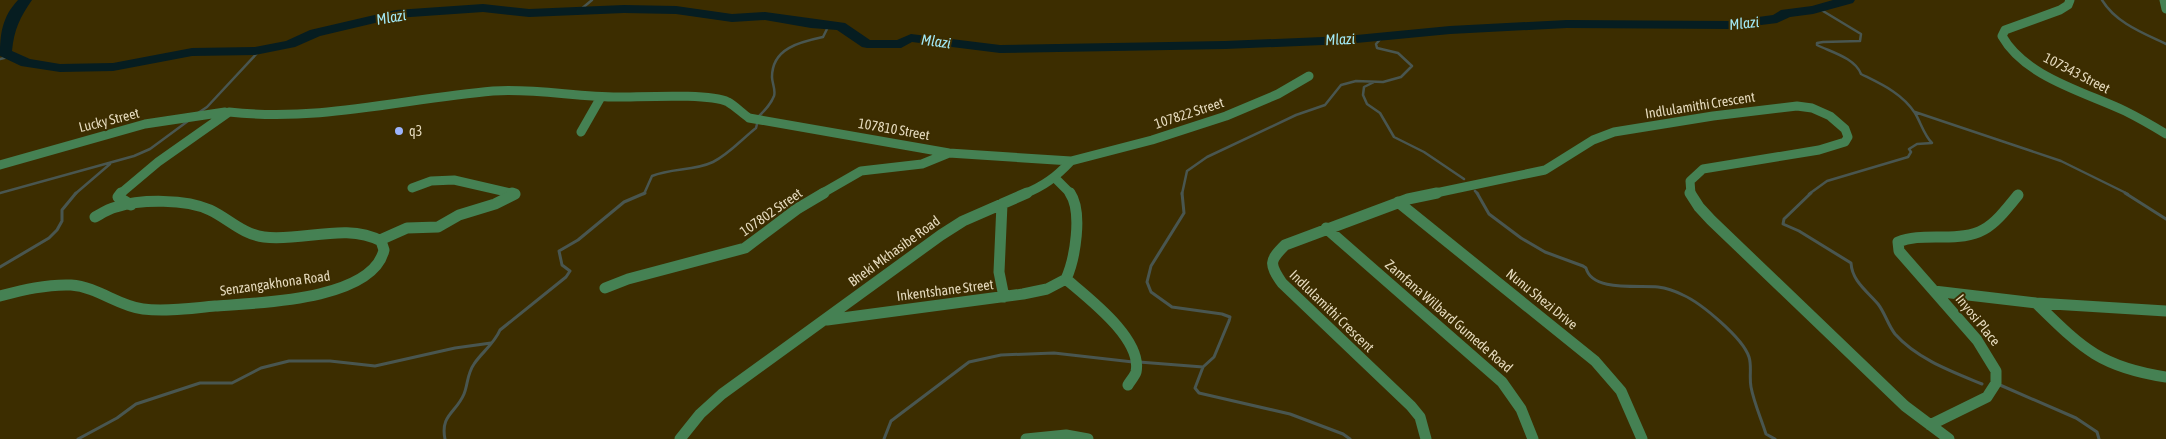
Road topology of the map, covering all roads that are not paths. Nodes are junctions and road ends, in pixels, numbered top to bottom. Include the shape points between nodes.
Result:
1 (2070, 0) edge
2 (2164, 0) edge
3 (2166, 9) edge
4 (1309, 76) dead end
5 (601, 97) junction
6 (719, 100) joint
7 (227, 112) junction
8 (581, 132) dead end
9 (2166, 134) edge
10 (949, 153) junction
11 (1071, 161) junction
12 (0, 165) edge
13 (1055, 178) junction
14 (412, 188) dead end
15 (2018, 195) dead end
16 (1398, 202) junction
17 (1002, 204) junction
18 (131, 205) junction
19 (95, 217) dead end
20 (1326, 228) junction
21 (380, 240) junction
22 (1066, 279) junction
23 (605, 288) dead end
24 (1934, 291) junction
25 (0, 296) edge
26 (1004, 297) junction
27 (2036, 303) junction
28 (2166, 311) edge
29 (825, 320) junction
30 (2166, 377) edge
31 (1128, 385) dead end
32 (1930, 425) junction
33 (680, 439) edge
34 (1026, 439) edge
35 (1088, 439) edge
36 (1426, 439) edge
37 (1533, 439) edge
38 (1642, 439) edge
39 (1949, 439) edge

1 - 9 street, 107343 Street via 2060,10 2005,30 2003,41 2051,78
2 - 3 street
4 - 11 street, 107822 Street via 1226,116
5 - 6 street, Lucky Street
5 - 7 street, Lucky Street via 562,92 494,91 302,115
5 - 8 street
6 - 10 street, 107810 Street via 733,105 749,118
7 - 12 street, Lucky Street via 145,124
7 - 18 street via 123,190 118,197
10 - 11 street, 107810 Street
10 - 23 street, 107802 Street via 922,164 882,166 861,171 797,209 745,248 628,278
11 - 13 street, Bheki Mkhasibe Road
13 - 17 street, Bheki Mkhasibe Road
13 - 22 street via 1070,193 1076,208 1073,266
14 - 21 street via 431,181 454,180 515,194 438,227 407,228
15 - 24 street, Inyosi Place via 1990,228 1962,238 1909,238 1898,242 1899,251
16 - 20 street, Indlulamithi Crescent
16 - 32 street, Indlulamithi Crescent via 1545,170 1593,140 1614,132 1789,106 1819,110 1845,129 1848,138 1845,142 1819,150 1703,169 1690,180 1689,191 1699,207 1718,226 1877,380
16 - 38 street, Nunu Shezi Drive via 1595,361 1621,391
17 - 26 street via 999,272
17 - 29 street, Bheki Mkhasibe Road via 954,226
18 - 19 street via 111,209
18 - 21 street via 198,205 249,234 267,238 360,233
20 - 36 street, Indlulamithi Crescent via 1278,250 1272,265 1276,274 1411,406 1420,417
20 - 37 street, Zamfana Wilbard Gumede Road via 1502,382 1524,413
21 - 25 street, Senzangakhona Road via 384,245 383,255 363,276 339,289 311,295 152,310 131,306 77,286 39,288
22 - 26 street, Inkentshane Street via 1047,289
22 - 31 street via 1109,318 1130,344 1136,358 1136,374
24 - 27 street
24 - 32 street, Inyosi Place via 1985,351 1996,371 1996,383 1986,396
26 - 29 street, Inkentshane Street
27 - 28 street
27 - 30 street via 2081,346 2102,361 2128,371
29 - 33 street, Bheki Mkhasibe Road via 722,394
32 - 39 street, Indlulamithi Crescent
34 - 35 street via 1066,435

